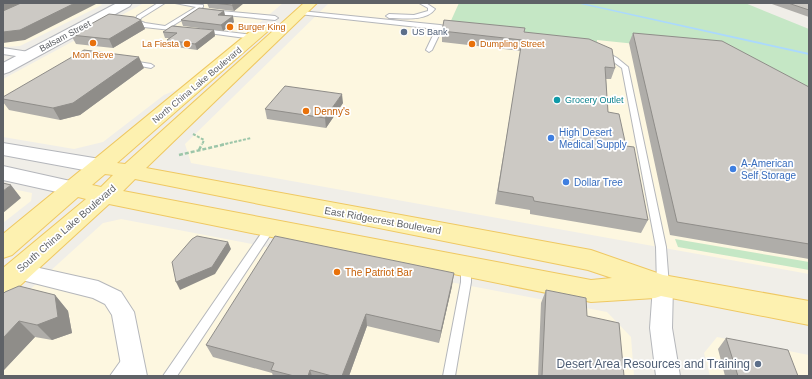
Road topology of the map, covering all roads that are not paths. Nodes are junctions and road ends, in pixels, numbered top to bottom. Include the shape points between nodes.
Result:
1 (126, 3) edge
2 (162, 3) edge
3 (178, 3) edge
4 (421, 3) edge
5 (203, 4) edge
6 (302, 6) edge
7 (194, 10) junction
8 (376, 15) junction
9 (278, 25) junction
10 (440, 27) junction
11 (167, 28) junction
12 (188, 30) edge
13 (195, 30) edge
14 (463, 30) edge
15 (253, 37) junction
16 (594, 48) edge
17 (429, 50) dead end
18 (3, 51) edge
19 (29, 55) junction
20 (122, 62) edge
21 (150, 66) dead end
22 (3, 68) edge
23 (3, 149) edge
24 (100, 166) junction
25 (129, 172) junction
26 (3, 174) edge
27 (75, 189) junction
28 (105, 195) junction
29 (270, 228) junction
30 (3, 248) edge
31 (466, 267) junction
32 (10, 278) edge
33 (663, 286) junction
34 (809, 313) edge
35 (133, 366) edge
36 (116, 376) edge
37 (169, 376) edge
38 (449, 376) edge
39 (668, 376) edge

1 - 19 street, Balsam Street
2 - 11 lane via 139,17 137,22
3 - 5 lane
4 - 8 lane via 422,8 415,12
4 - 8 lane via 432,9 430,12 420,16
5 - 7 lane
6 - 8 lane
6 - 9 main road, North China Lake Boulevard
6 - 10 lane
7 - 9 lane
7 - 11 lane
9 - 15 main road, North China Lake Boulevard
9 - 25 main road, North China Lake Boulevard
10 - 14 lane
10 - 17 lane
11 - 12 lane
13 - 15 lane
15 - 24 main road, North China Lake Boulevard
16 - 33 lane via 625,67 661,247
18 - 19 street
19 - 22 street, Balsam Street
20 - 21 lane
23 - 24 street
24 - 25 main road, East Ridgecrest Boulevard
24 - 27 main road
25 - 28 main road, South China Lake Boulevard
25 - 33 main road, East Ridgecrest Boulevard via 591,260
26 - 27 street
27 - 28 main road, East Ridgecrest Boulevard
27 - 30 main road
28 - 29 main road, East Ridgecrest Boulevard
28 - 32 main road, South China Lake Boulevard
29 - 31 main road, East Ridgecrest Boulevard
29 - 37 lane
31 - 33 main road, East Ridgecrest Boulevard via 591,291
31 - 38 lane via 466,282
32 - 35 street via 98,290 113,298 123,312
33 - 34 main road, East Ridgecrest Boulevard
33 - 39 street via 661,328
35 - 36 lane

